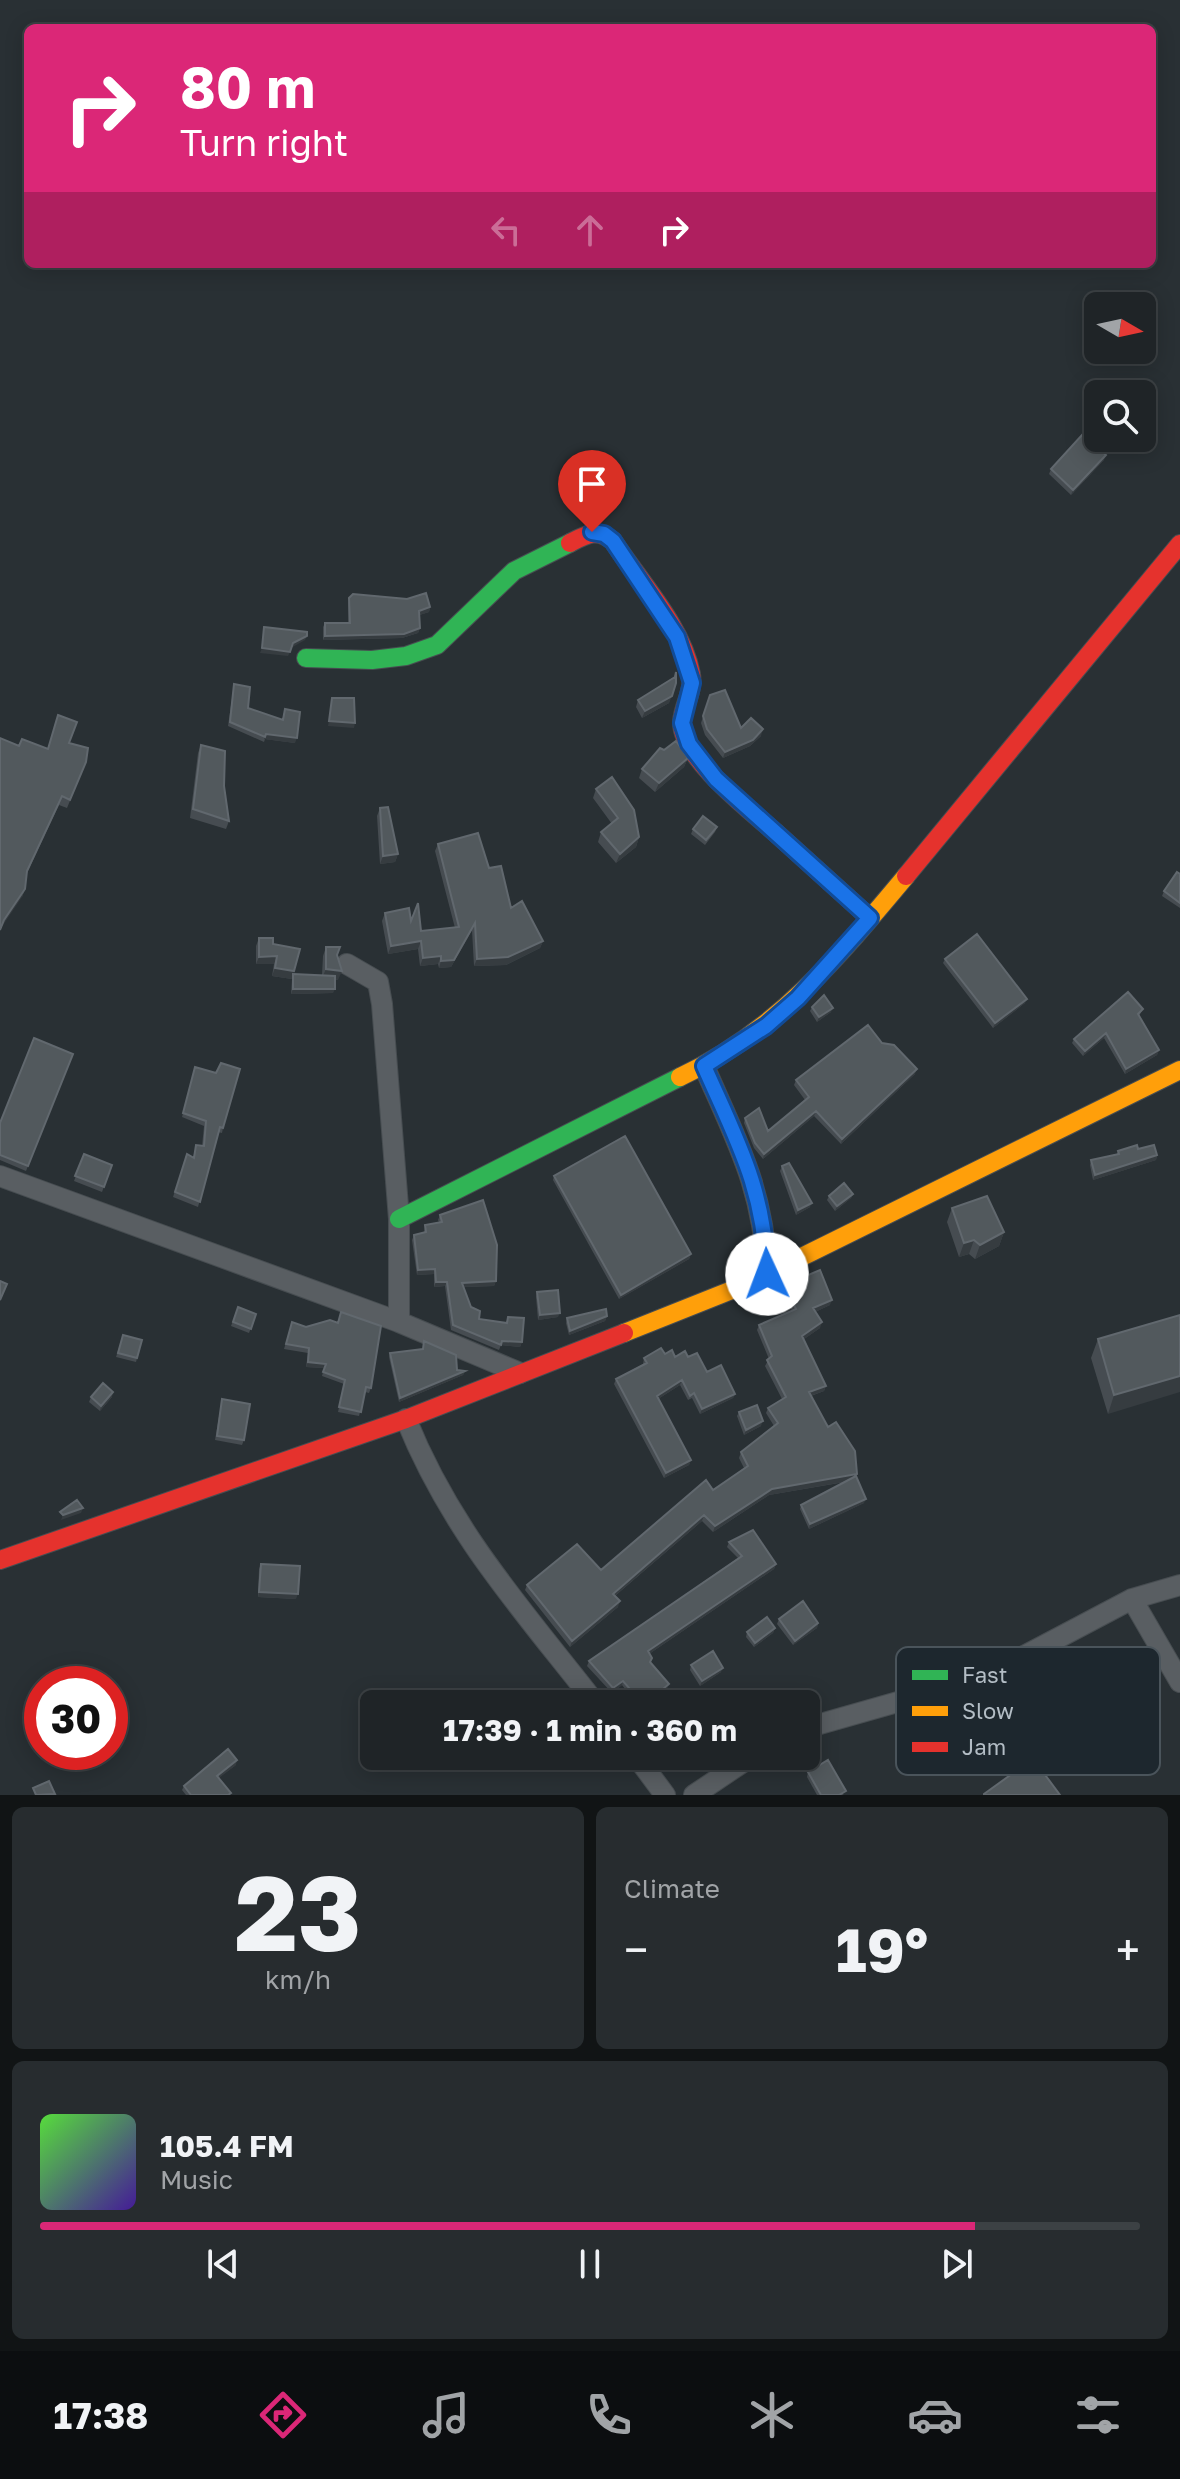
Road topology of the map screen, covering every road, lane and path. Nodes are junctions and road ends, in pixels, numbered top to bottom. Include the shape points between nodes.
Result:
1 (1180, 544) edge
2 (306, 658) dead end
3 (870, 918) junction
4 (347, 964) dead end
5 (704, 1066) junction
6 (1180, 1070) edge
7 (0, 1176) edge
8 (399, 1219) junction
9 (767, 1274) junction
10 (399, 1322) junction
11 (520, 1373) junction
12 (406, 1419) junction
13 (0, 1560) edge
14 (1180, 1585) edge
15 (1132, 1599) junction
16 (1041, 1647) edge
17 (1160, 1647) edge
18 (1160, 1647) edge
19 (1180, 1682) edge
20 (585, 1690) edge
21 (896, 1702) edge
22 (820, 1724) edge
23 (646, 1770) edge
24 (731, 1770) edge
25 (665, 1795) edge
26 (694, 1795) edge

1 - 3 street
2 - 3 street via 372,660 437,645 514,571 592,532 604,534 677,637 692,683 682,723 689,744 727,790
3 - 5 street via 798,998
4 - 8 street via 378,982
5 - 8 street
5 - 9 street via 760,1199
6 - 9 street
7 - 10 street
8 - 10 street
9 - 11 street
10 - 11 street
11 - 12 street
12 - 13 street
12 - 20 street via 471,1546
14 - 15 street
15 - 16 street
15 - 17 street
18 - 19 street
21 - 22 street
23 - 25 street
24 - 26 street

